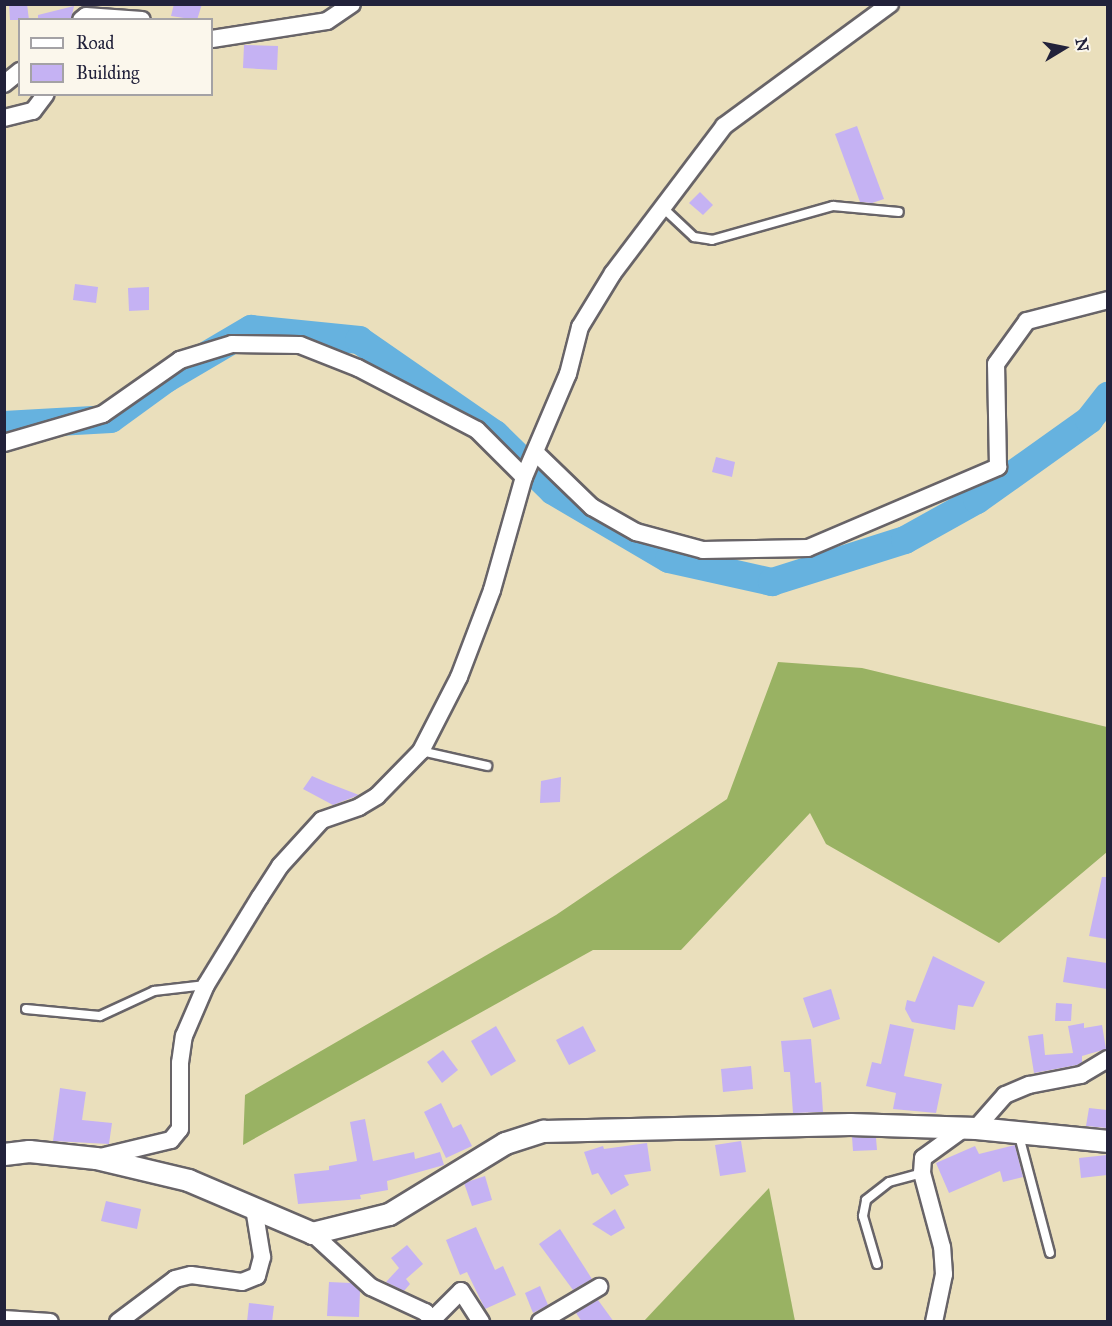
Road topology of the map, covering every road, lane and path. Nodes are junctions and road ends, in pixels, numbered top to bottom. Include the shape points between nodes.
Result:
1 (352, 4) edge
2 (890, 4) edge
3 (84, 18) edge
4 (114, 18) edge
5 (213, 39) edge
6 (18, 73) edge
7 (4, 84) edge
8 (44, 96) edge
9 (4, 118) edge
10 (662, 207) junction
11 (899, 212) dead end
12 (1107, 300) edge
13 (4, 443) edge
14 (530, 465) junction
15 (421, 751) junction
16 (487, 766) dead end
17 (206, 985) junction
18 (26, 1009) dead end
19 (1107, 1059) edge
20 (970, 1129) junction
21 (1018, 1131) junction
22 (1107, 1141) edge
23 (4, 1154) edge
24 (96, 1158) junction
25 (922, 1173) junction
26 (254, 1208) junction
27 (312, 1233) junction
28 (1050, 1253) dead end
29 (877, 1264) dead end
30 (599, 1287) dead end
31 (4, 1319) edge
32 (434, 1320) edge
33 (50, 1322) edge
34 (118, 1322) edge
35 (481, 1322) edge
36 (540, 1322) edge
37 (934, 1322) edge

1 - 5 street via 327,21
2 - 10 street via 724,126
3 - 4 street
6 - 7 street
8 - 9 street via 33,111
10 - 11 lane via 694,237 712,240 833,206
10 - 14 street via 612,273 580,327 568,374
12 - 14 street via 1027,321 996,364 998,467 808,548 704,550 636,532
13 - 14 street via 103,414 180,360 232,344 300,345 358,368 477,430
14 - 15 street via 508,543 463,667
15 - 16 lane
15 - 17 street via 376,796 359,807 322,820 303,838 280,866
17 - 18 lane via 154,991 100,1016
17 - 24 street via 184,1036 180,1129 171,1140
19 - 20 street via 1081,1075 1029,1085 1005,1095
20 - 21 street
20 - 25 street via 923,1158
20 - 27 street via 850,1124 543,1131 505,1143 389,1214
21 - 22 street
21 - 28 lane
23 - 24 street via 30,1151
24 - 26 street via 188,1180
25 - 29 lane via 889,1182 866,1200 863,1216
25 - 37 street via 942,1247 944,1274
26 - 27 street
26 - 34 street via 262,1257 257,1276 250,1281 191,1275 175,1279
27 - 32 street via 371,1287
30 - 36 street
31 - 33 street
32 - 35 street via 460,1291

